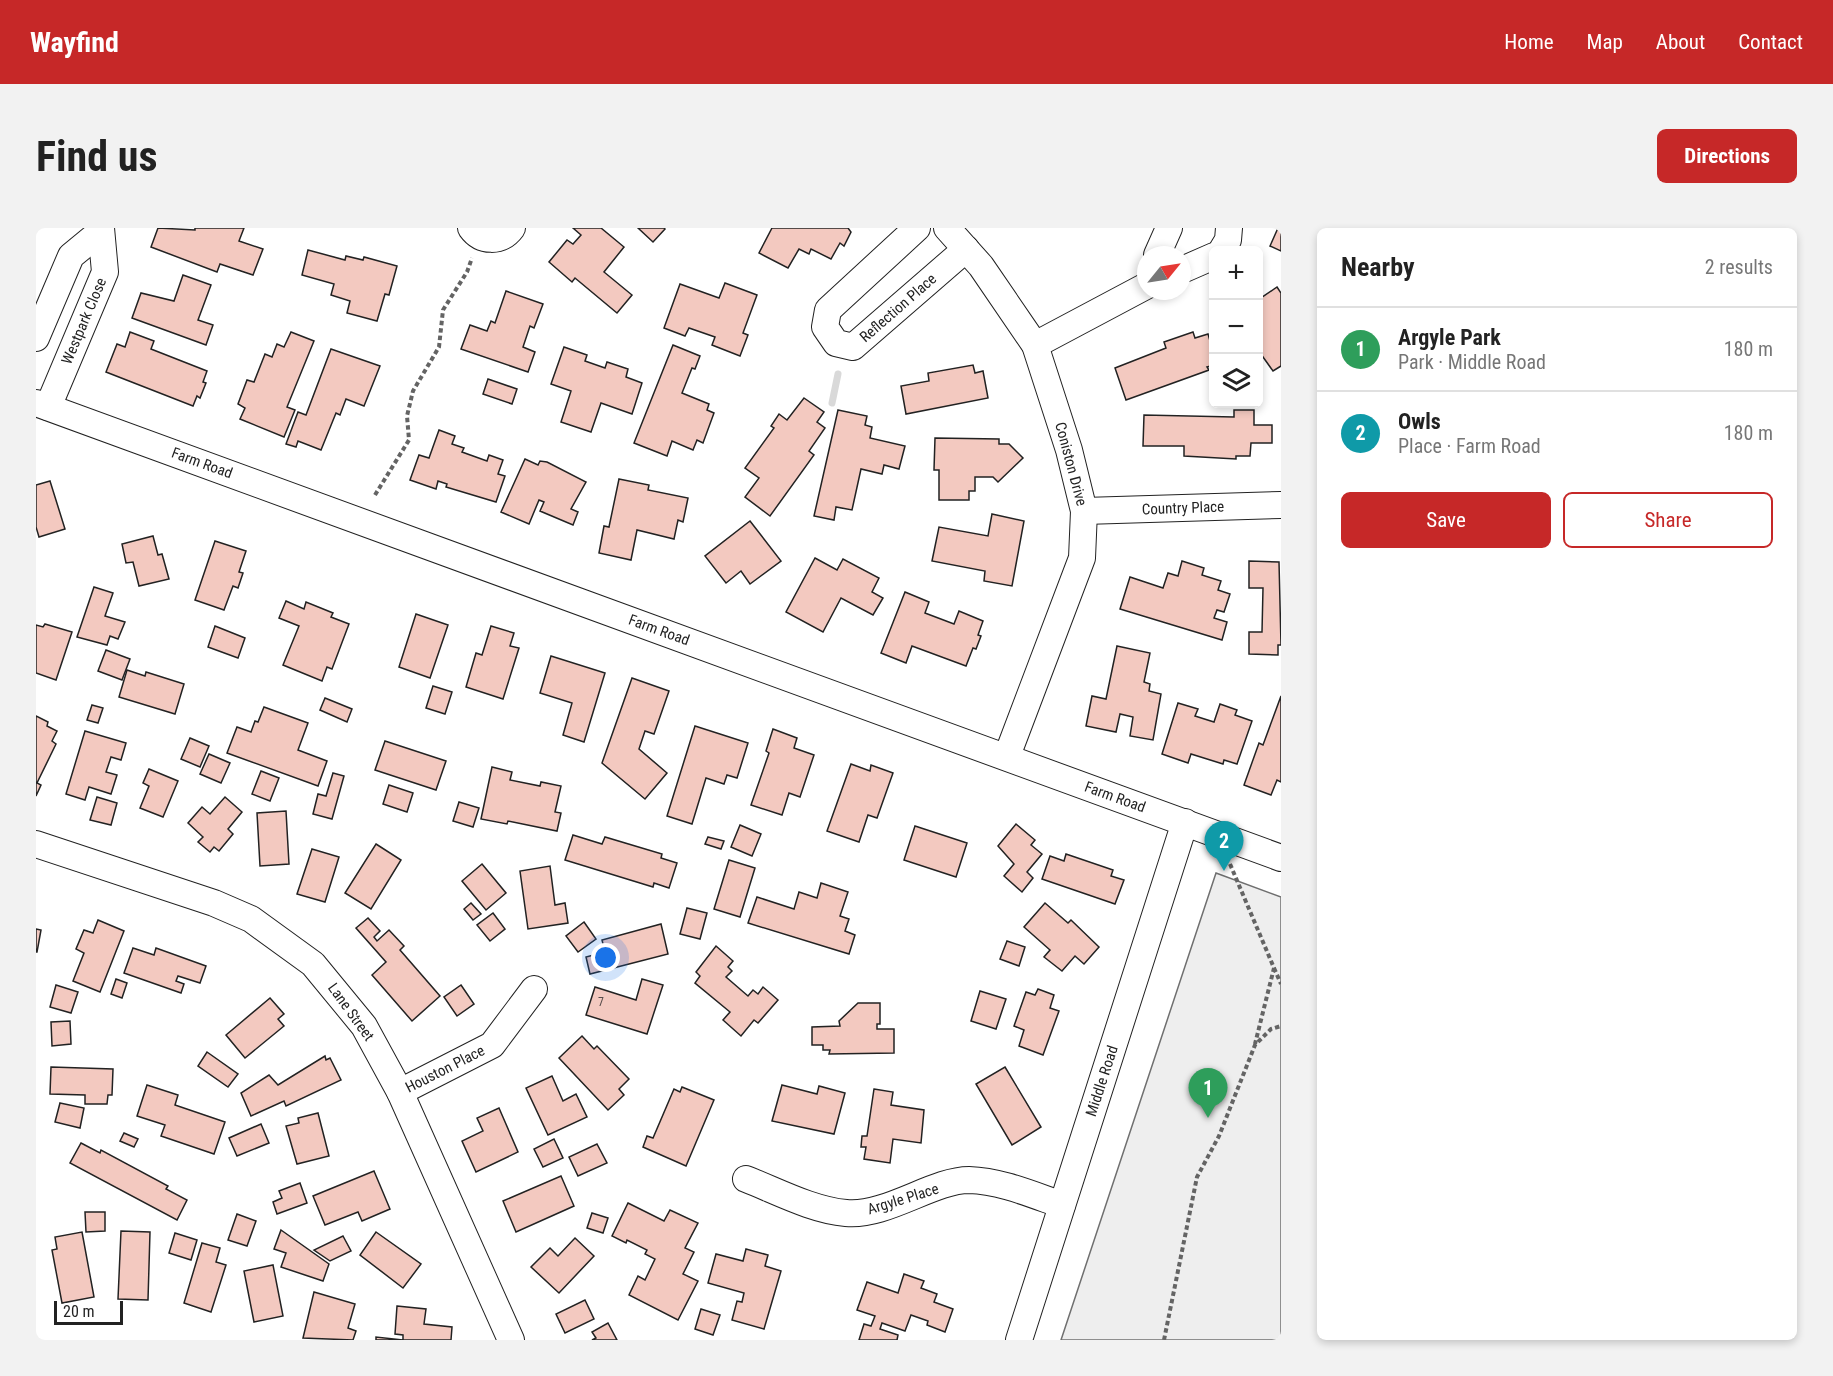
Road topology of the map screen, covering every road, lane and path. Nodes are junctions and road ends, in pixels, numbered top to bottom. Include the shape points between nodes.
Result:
1 (512, 228) edge
2 (916, 228) edge
3 (947, 228) edge
4 (1168, 228) edge
5 (1229, 228) edge
6 (100, 230) edge
7 (475, 233) edge
8 (1161, 246) edge
9 (1224, 246) edge
10 (966, 249) junction
11 (1209, 258) edge
12 (1191, 266) edge
13 (1137, 291) edge
14 (36, 338) edge
15 (1035, 345) junction
16 (42, 405) edge
17 (375, 495) dead end
18 (1281, 505) edge
19 (1084, 511) junction
20 (1007, 756) junction
21 (1185, 822) junction
22 (36, 844) edge
23 (1281, 858) edge
24 (1230, 863) dead end
25 (1274, 968) junction
26 (1281, 984) edge
27 (534, 989) dead end
28 (1281, 1026) edge
29 (1255, 1045) junction
30 (400, 1092) junction
31 (746, 1179) dead end
32 (1062, 1205) junction
33 (511, 1340) edge
34 (1018, 1340) edge
35 (1164, 1340) edge

1 - 7 street via 502,238
2 - 10 street, Reflection Place via 828,310 825,327 836,343 854,347
3 - 10 street, Coniston Drive
4 - 8 street
5 - 9 street
6 - 14 street, Westpark Close via 71,256
6 - 16 street, Westpark Close via 105,272
7 - 17 path via 466,272 443,310 439,347 413,391 406,416 409,440
10 - 15 street, Coniston Drive via 1004,296
11 - 12 street
13 - 15 street
15 - 19 street, Coniston Drive
16 - 20 street, Farm Road
18 - 19 street, Country Place
19 - 20 street, Coniston Drive via 1082,558
20 - 21 street, Farm Road
21 - 23 street, Farm Road
21 - 32 street, Middle Road
22 - 30 street, Lane Street via 214,903 284,941 313,964 339,993 364,1026
24 - 25 path
25 - 26 path
25 - 29 path
27 - 30 street, Houston Place via 492,1045
28 - 29 path via 1271,1029
29 - 35 path via 1219,1136 1197,1177
30 - 33 street, Lane Street
31 - 32 street, Argyle Place via 826,1210 848,1214 883,1208 968,1180 1012,1188
32 - 34 street, Middle Road

